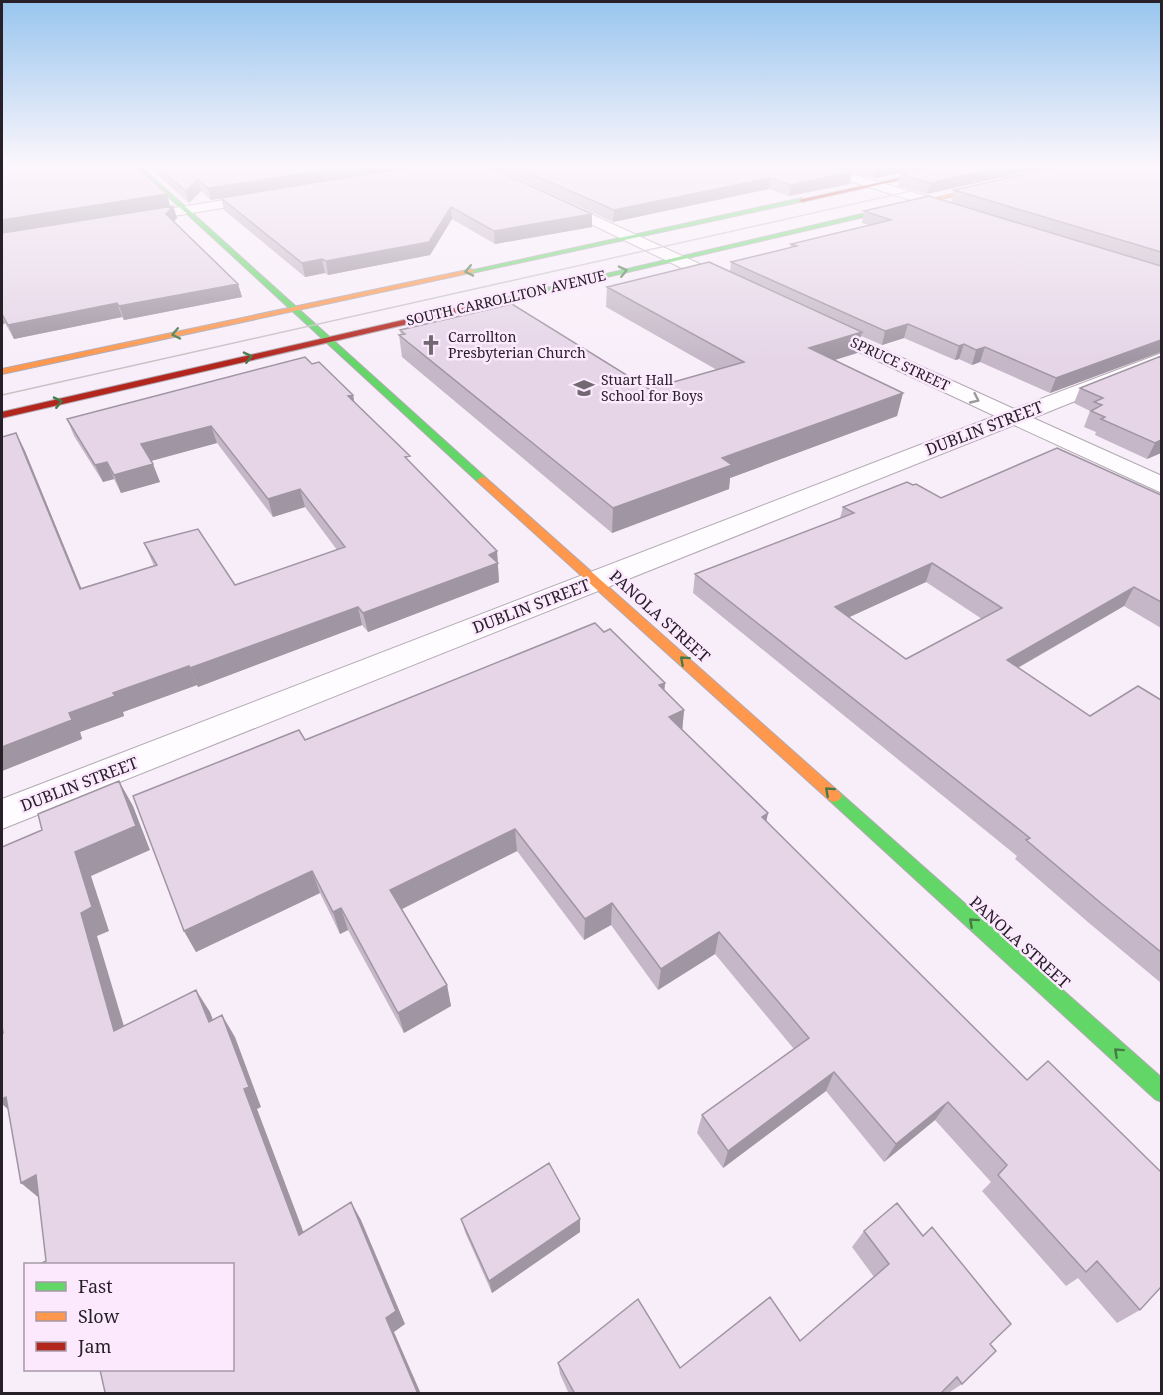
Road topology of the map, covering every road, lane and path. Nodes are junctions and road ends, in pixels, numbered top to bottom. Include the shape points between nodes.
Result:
1 (208, 230) edge
2 (614, 230) edge
3 (661, 230) edge
4 (800, 230) edge
5 (629, 237) junction
6 (675, 259) junction
7 (747, 292) edge
8 (294, 309) junction
9 (800, 317) edge
10 (327, 339) junction
11 (1161, 358) edge
12 (2, 372) edge
13 (2, 415) edge
14 (1013, 417) junction
15 (1161, 486) edge
16 (596, 580) junction
17 (2, 814) edge
18 (1161, 1092) edge

1 - 8 main road, PANOLA STREET
2 - 5 street
3 - 5 main road, SOUTH CARROLLTON AVENUE
4 - 6 main road, SOUTH CARROLLTON AVENUE
5 - 6 street
5 -> 8 main road, SOUTH CARROLLTON AVENUE
6 - 7 street
10 -> 6 main road, SOUTH CARROLLTON AVENUE
8 - 10 main road, PANOLA STREET
8 -> 12 main road, SOUTH CARROLLTON AVENUE
9 -> 14 street, SPRUCE STREET
13 -> 10 main road, SOUTH CARROLLTON AVENUE
10 - 16 main road, PANOLA STREET
11 - 14 street, DUBLIN STREET
14 - 15 street, SPRUCE STREET
14 - 16 street, DUBLIN STREET
16 - 17 street, DUBLIN STREET
18 -> 16 main road, PANOLA STREET

